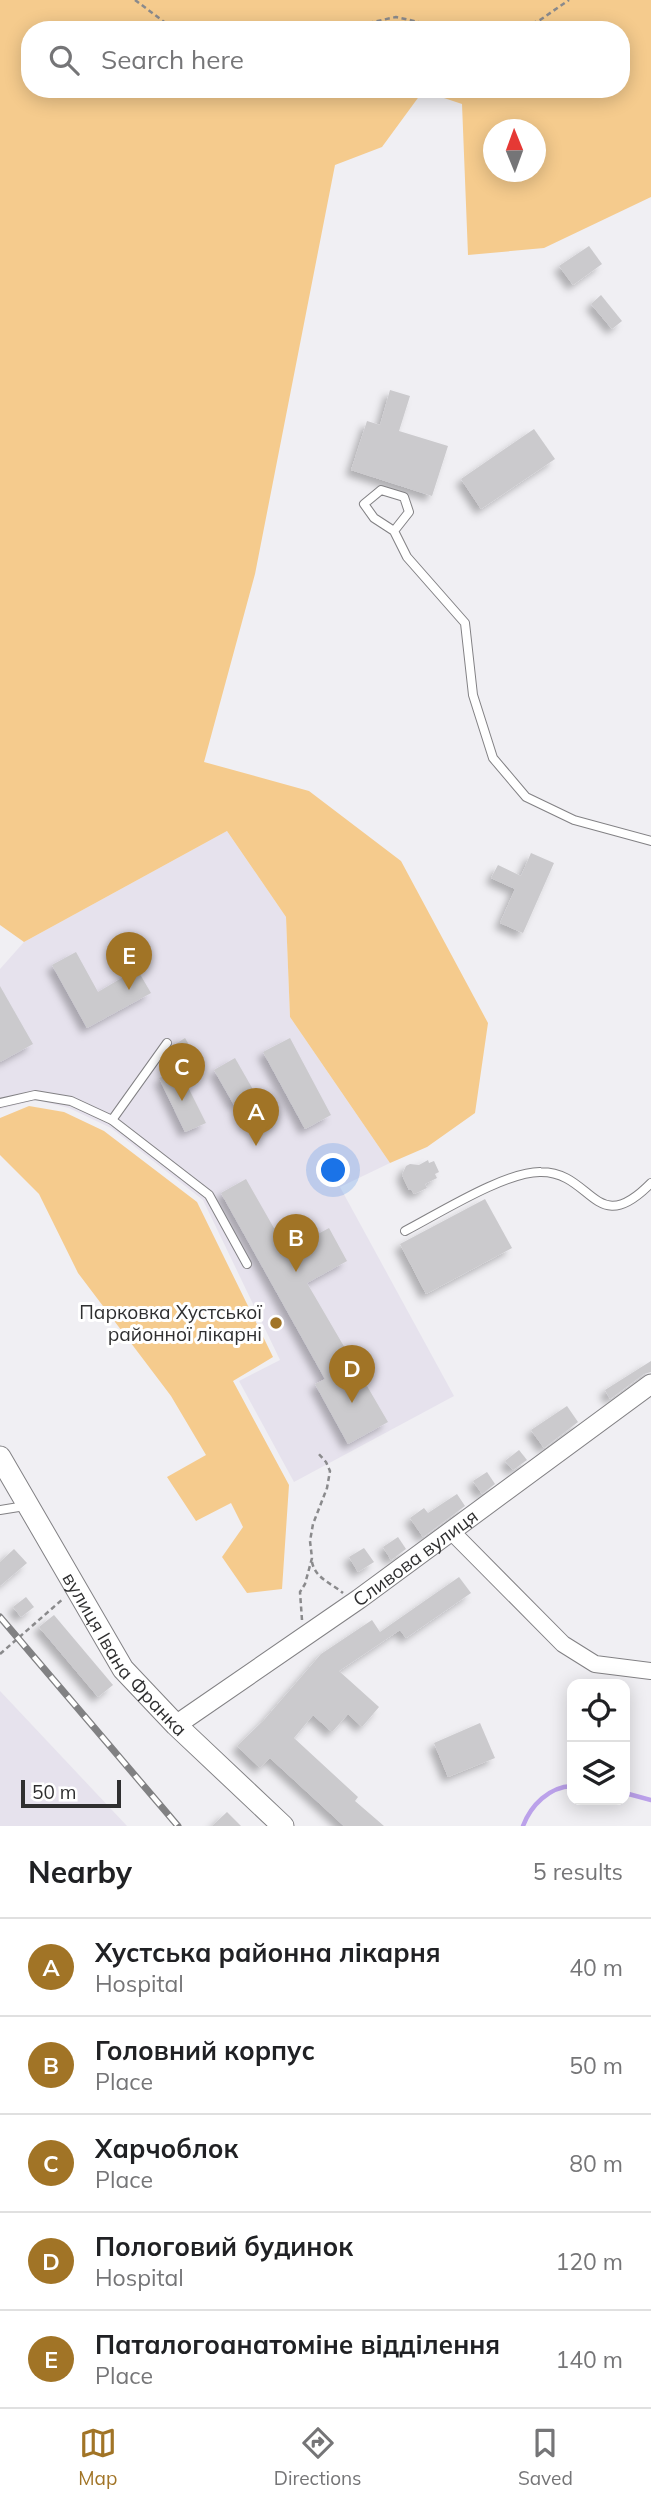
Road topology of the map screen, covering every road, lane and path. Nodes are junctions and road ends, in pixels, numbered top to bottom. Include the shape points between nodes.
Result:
1 (135, 0) edge
2 (569, 0) edge
3 (163, 21) edge
4 (377, 21) edge
5 (414, 21) edge
6 (538, 21) edge
7 (394, 531) junction
8 (651, 842) edge
9 (167, 1043) dead end
10 (0, 1103) edge
11 (112, 1120) junction
12 (651, 1184) edge
13 (405, 1231) dead end
14 (247, 1264) dead end
15 (651, 1384) edge
16 (317, 1452) dead end
17 (0, 1457) edge
18 (27, 1505) junction
19 (0, 1510) edge
20 (451, 1531) junction
21 (312, 1558) junction
22 (75, 1588) junction
23 (359, 1599) junction
24 (301, 1639) junction
25 (0, 1654) edge
26 (651, 1671) edge
27 (176, 1725) junction
28 (284, 1826) edge

1 - 3 path
2 - 6 path
4 - 5 path via 396,17
7 - 7 lane via 409,512 404,497 382,490 364,503 374,518
7 - 8 lane via 407,557 466,623 473,695 493,758 526,797 574,820
9 - 11 lane
10 - 11 lane via 35,1095 71,1101
11 - 14 lane via 209,1195
12 - 13 lane via 616,1207 603,1206 564,1175 512,1176
15 - 20 street, Сливова вулиця
16 - 21 path via 330,1471 313,1524
17 - 18 main road, вулиця Івана Франка
18 - 19 lane
18 - 22 main road, вулиця Івана Франка
20 - 23 street, Сливова вулиця
20 - 26 street via 563,1644 595,1664
21 - 23 path via 319,1576
21 - 24 path via 300,1592
22 - 25 path
22 - 27 main road, вулиця Івана Франка via 122,1670
23 - 24 street, Сливова вулиця
24 - 27 street, Сливова вулиця
27 - 28 main road, вулиця Івана Франка

